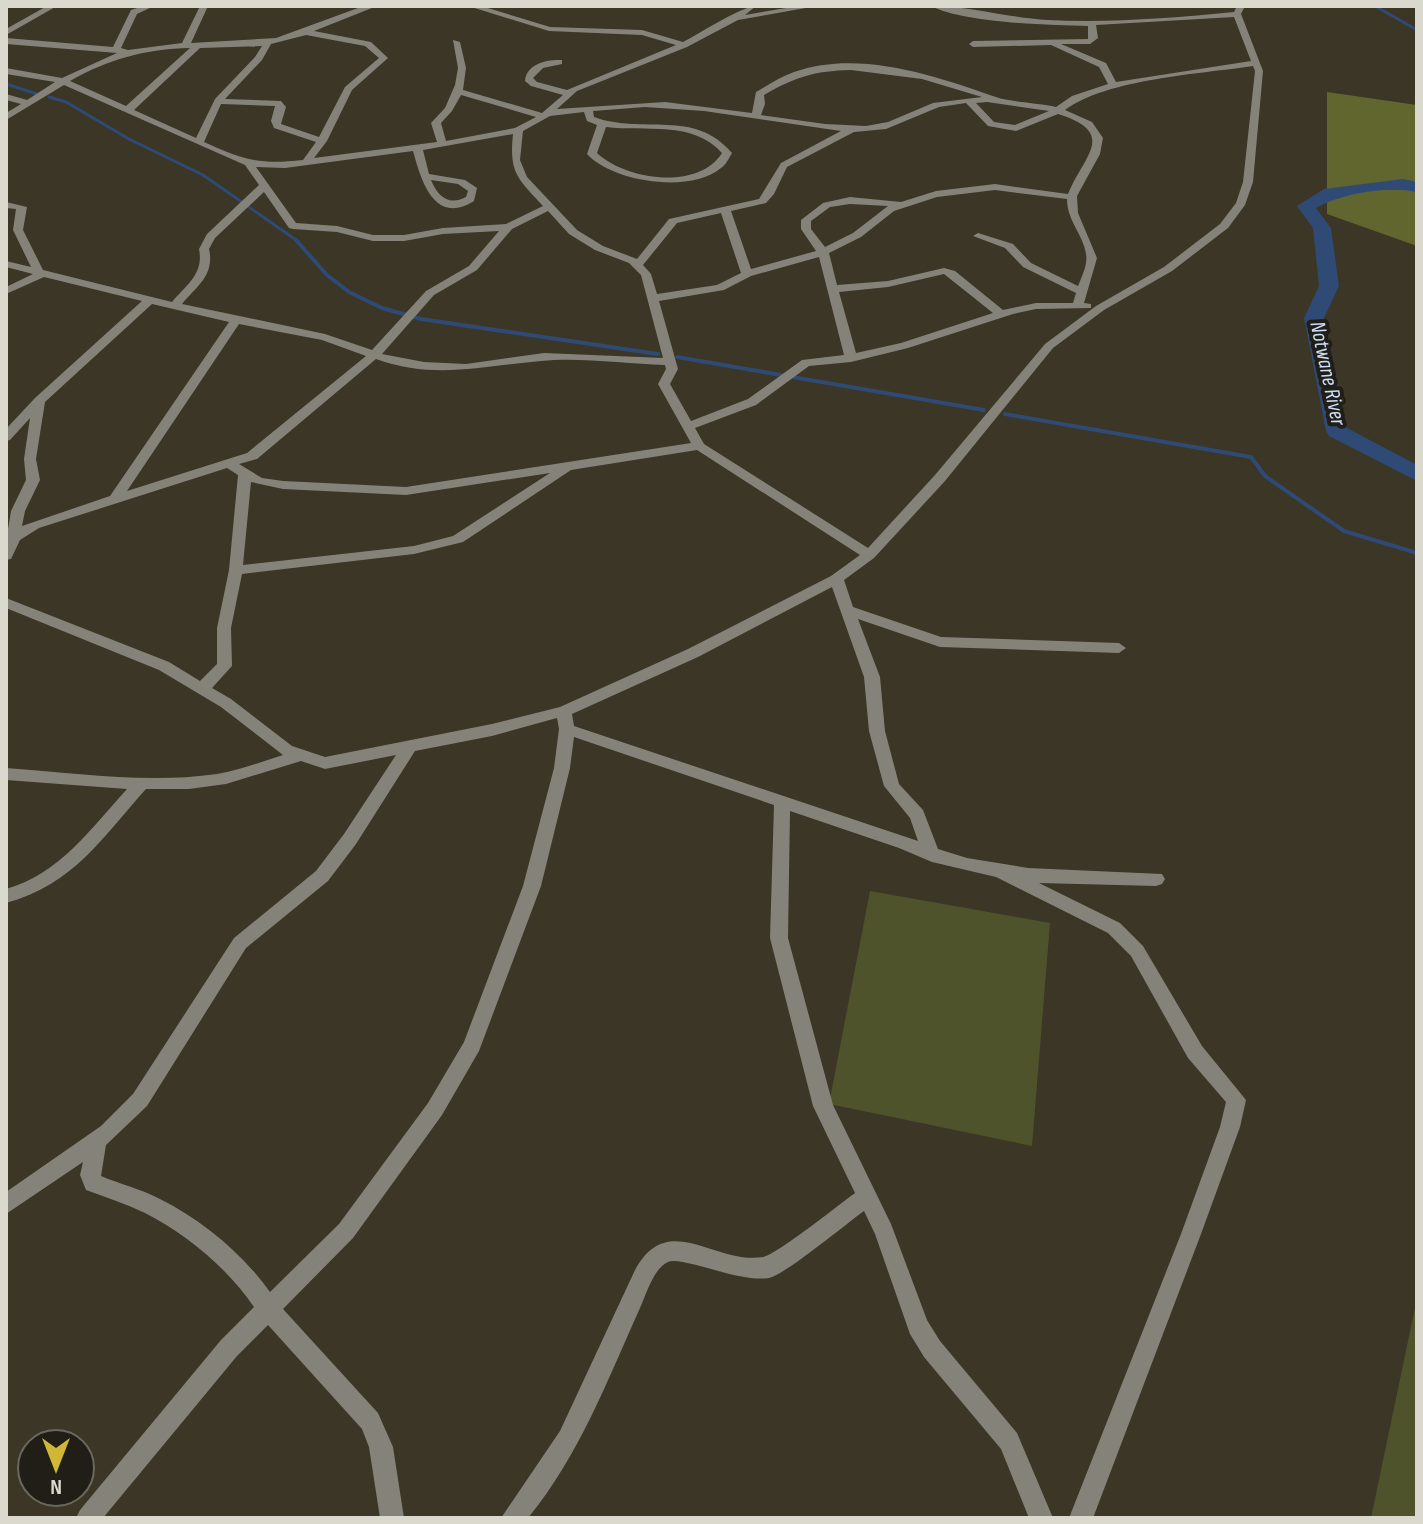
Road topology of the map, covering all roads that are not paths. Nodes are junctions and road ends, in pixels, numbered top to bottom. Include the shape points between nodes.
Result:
1 (53, 6) edge
2 (150, 6) edge
3 (204, 6) edge
4 (373, 6) edge
5 (472, 6) edge
6 (752, 6) edge
7 (813, 6) edge
8 (935, 6) edge
9 (977, 6) edge
10 (356, 8) edge
11 (1239, 10) edge
12 (959, 12) junction
13 (734, 19) junction
14 (1091, 22) junction
15 (6, 32) edge
16 (306, 33) junction
17 (6, 41) edge
18 (268, 42) junction
19 (456, 42) dead end
20 (1050, 43) junction
21 (973, 44) dead end
22 (684, 45) junction
23 (185, 46) junction
24 (197, 46) junction
25 (116, 50) junction
26 (129, 52) junction
27 (559, 62) dead end
28 (1258, 63) junction
29 (6, 71) edge
30 (63, 81) junction
31 (1113, 85) junction
32 (457, 91) junction
33 (567, 93) junction
34 (6, 97) edge
35 (998, 100) junction
36 (218, 101) junction
37 (970, 102) junction
38 (29, 103) junction
39 (588, 108) junction
40 (128, 110) junction
41 (1057, 111) junction
42 (546, 114) junction
43 (6, 117) edge
44 (755, 117) junction
45 (602, 124) junction
46 (854, 129) junction
47 (518, 130) junction
48 (322, 141) junction
49 (199, 143) junction
50 (442, 144) junction
51 (417, 147) junction
52 (307, 161) junction
53 (249, 164) junction
54 (425, 176) junction
55 (263, 187) junction
56 (1071, 197) junction
57 (6, 205) edge
58 (902, 205) junction
59 (550, 206) junction
60 (725, 210) junction
61 (508, 227) junction
62 (978, 236) dead end
63 (823, 252) junction
64 (6, 264) edge
65 (638, 265) junction
66 (40, 272) junction
67 (747, 274) junction
68 (833, 289) junction
69 (6, 291) edge
70 (1081, 291) junction
71 (655, 298) junction
72 (151, 299) junction
73 (1078, 304) junction
74 (175, 305) junction
75 (1100, 308) junction
76 (1001, 314) junction
77 (236, 320) junction
78 (375, 354) junction
79 (851, 358) junction
80 (669, 362) junction
81 (39, 401) junction
82 (690, 426) junction
83 (6, 437) edge
84 (699, 446) junction
85 (229, 464) junction
86 (570, 466) junction
87 (245, 473) junction
88 (114, 501) junction
89 (14, 538) junction
90 (869, 555) junction
91 (6, 556) edge
92 (236, 570) junction
93 (836, 579) junction
94 (10, 609) edge
95 (848, 610) junction
96 (1119, 648) dead end
97 (202, 688) junction
98 (566, 720) junction
99 (409, 747) junction
100 (298, 756) junction
101 (6, 774) edge
102 (142, 783) junction
103 (782, 802) junction
104 (932, 855) junction
105 (1001, 872) junction
106 (1156, 879) dead end
107 (6, 896) edge
108 (97, 1140) junction
109 (867, 1196) junction
110 (6, 1204) edge
111 (268, 1309) junction
112 (88, 1518) edge
113 (392, 1518) edge
114 (513, 1518) edge
115 (1041, 1518) edge
116 (1081, 1518) edge

1 - 15 street
2 - 25 street via 134,12
3 - 23 street
4 - 10 street
5 - 22 street via 549,29 642,33
6 - 13 street
7 - 13 street
8 - 12 street
9 - 12 street
10 - 16 street
11 - 14 street
11 - 28 street
12 - 14 street
13 - 22 street
14 - 20 street via 1092,40
16 - 18 street
16 - 48 street via 368,44 384,58 348,89
17 - 25 street
18 - 24 street
18 - 36 street
19 - 32 street via 464,62
20 - 21 street
20 - 31 street via 1103,65
22 - 33 street
23 - 24 street
23 - 26 street
24 - 40 street
25 - 26 street
26 - 30 street
27 - 33 street via 539,67 528,79
28 - 31 street
28 - 75 street via 1252,160 1241,203 1199,248
29 - 30 street
30 - 38 street
30 - 40 street
31 - 41 street via 1068,101
32 - 42 street
32 - 50 street via 436,123
33 - 42 street
34 - 38 street
35 - 37 street
35 - 41 street
35 - 44 street via 923,75 833,69 793,76 759,94
36 - 48 street via 278,103 277,126
36 - 49 street
37 - 41 street via 991,124 1008,128
37 - 46 street via 929,107 891,126
38 - 43 street
39 - 42 street
39 - 44 street via 658,103
39 - 45 street via 590,119
40 - 49 street
41 - 56 street via 1093,128 1100,140
42 - 47 street
44 - 46 street
45 - 45 street via 700,133 715,139 727,153 712,172 679,178 624,175 592,154
46 - 60 street via 784,165 762,201
47 - 50 street
47 - 59 street via 517,169
48 - 52 street
49 - 53 street
50 - 51 street
51 - 52 street
51 - 54 street
52 - 53 street
53 - 55 street
54 - 54 street via 431,195 442,202 464,203 473,196 467,184
55 - 61 street via 288,223 299,228 337,229 385,240
55 - 74 street via 211,236 204,249 203,273
56 - 58 street via 983,187
56 - 70 street via 1092,259
57 - 66 street via 22,207 18,230
58 - 63 street
58 - 63 street via 854,200 823,206 805,224
59 - 61 street
59 - 65 street via 573,232
60 - 65 street via 673,221
60 - 67 street
61 - 78 street via 473,268 430,293
62 - 70 street via 1009,246 1027,265
63 - 67 street
63 - 68 street
64 - 66 street
65 - 71 street
66 - 69 street
66 - 72 street
67 - 71 street via 720,288
68 - 76 street via 944,271
68 - 79 street
70 - 73 street
71 - 80 street
72 - 74 street
72 - 81 street
73 - 75 street
73 - 76 street
74 - 77 street
75 - 90 street via 1049,346
76 - 79 street
77 - 78 street via 325,337
77 - 88 street
78 - 80 street via 445,368 544,357
78 - 85 street via 268,444
79 - 82 street via 802,365 752,402
80 - 82 street via 671,374 664,384
81 - 83 street
81 - 89 street via 30,459 33,480 18,511
82 - 84 street
84 - 86 street
84 - 90 street
85 - 87 street
85 - 88 street
86 - 87 street via 406,491 283,485
86 - 92 street via 458,539 414,550
87 - 92 street
88 - 89 street via 41,522
89 - 91 street
90 - 93 street
92 - 97 street via 220,673
93 - 95 street
93 - 98 street
94 - 97 street via 164,666
95 - 96 street via 940,642
95 - 104 street via 872,677 877,731 892,786 917,815
97 - 100 street
98 - 99 street
98 - 103 street
98 - 111 street via 562,768 545,844 472,1045 435,1109 346,1231
99 - 100 street via 341,762
99 - 108 street via 322,876 240,943 140,1100
100 - 102 street via 215,780
101 - 102 street
102 - 107 street via 66,866 39,886
103 - 104 street
103 - 109 street via 779,938 823,1106
104 - 105 street
105 - 106 street via 1079,880
105 - 116 street via 1114,928 1137,951 1195,1052 1236,1100 1191,1234
108 - 110 street
108 - 111 street via 93,1183 153,1206 204,1239 247,1278
109 - 114 street via 771,1267 753,1269 693,1254 663,1254 649,1267 575,1431
109 - 115 street via 918,1326 1009,1441
111 - 112 street via 229,1348
111 - 113 street via 370,1421 381,1447

